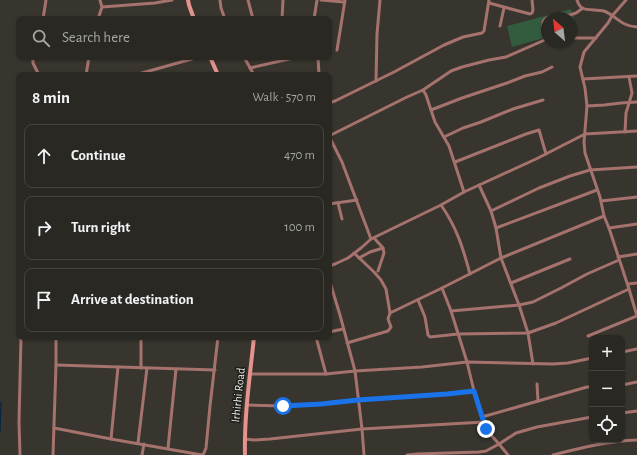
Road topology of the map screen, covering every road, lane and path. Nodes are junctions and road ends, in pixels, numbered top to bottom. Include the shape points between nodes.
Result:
1 (46, 0) edge
2 (100, 0) edge
3 (172, 0) edge
4 (188, 0) edge
5 (220, 0) edge
6 (248, 0) edge
7 (282, 0) edge
8 (317, 0) edge
9 (321, 0) edge
10 (380, 0) edge
11 (532, 0) edge
12 (577, 0) edge
13 (626, 0) edge
14 (345, 1) edge
15 (489, 2) edge
16 (102, 7) junction
17 (504, 8) junction
18 (583, 8) junction
19 (577, 12) edge
20 (43, 16) edge
21 (99, 16) edge
22 (193, 16) edge
23 (224, 16) edge
24 (252, 16) edge
25 (282, 16) edge
26 (314, 16) edge
27 (612, 16) junction
28 (500, 26) dead end
29 (637, 27) edge
30 (577, 38) edge
31 (596, 38) junction
32 (541, 41) edge
33 (337, 50) dead end
34 (32, 60) edge
35 (88, 60) edge
36 (188, 60) edge
37 (211, 60) edge
38 (246, 60) edge
39 (280, 60) edge
40 (318, 60) edge
41 (552, 67) dead end
42 (250, 68) junction
43 (38, 72) edge
44 (86, 72) edge
45 (146, 72) edge
46 (217, 72) edge
47 (252, 72) edge
48 (319, 72) edge
49 (637, 76) edge
50 (630, 77) junction
51 (583, 79) junction
52 (376, 81) junction
53 (423, 90) junction
54 (543, 100) dead end
55 (332, 102) edge
56 (629, 102) junction
57 (637, 102) edge
58 (587, 106) junction
59 (431, 110) junction
60 (626, 132) junction
61 (637, 132) edge
62 (332, 134) edge
63 (585, 134) junction
64 (444, 137) junction
65 (332, 142) edge
66 (546, 154) junction
67 (454, 162) junction
68 (637, 167) edge
69 (590, 170) junction
70 (479, 185) junction
71 (597, 190) junction
72 (464, 192) junction
73 (637, 197) edge
74 (357, 200) junction
75 (601, 201) junction
76 (338, 203) junction
77 (332, 204) edge
78 (441, 205) junction
79 (490, 211) junction
80 (604, 216) junction
81 (342, 219) dead end
82 (637, 224) edge
83 (496, 228) junction
84 (609, 228) junction
85 (373, 238) junction
86 (383, 248) junction
87 (354, 253) junction
88 (637, 254) edge
89 (359, 258) junction
90 (501, 258) junction
91 (570, 259) dead end
92 (619, 259) junction
93 (332, 265) edge
94 (378, 271) dead end
95 (470, 274) junction
96 (511, 282) junction
97 (637, 283) edge
98 (628, 284) junction
99 (442, 288) junction
100 (332, 289) edge
101 (630, 289) junction
102 (418, 300) junction
103 (519, 305) junction
104 (451, 311) junction
105 (636, 311) edge
106 (390, 313) junction
107 (344, 329) junction
108 (332, 331) edge
109 (528, 333) junction
110 (458, 334) junction
111 (588, 336) dead end
112 (21, 340) edge
113 (56, 340) edge
114 (141, 340) edge
115 (218, 340) edge
116 (254, 340) edge
117 (317, 340) edge
118 (347, 343) junction
119 (637, 349) edge
120 (625, 351) edge
121 (589, 359) edge
122 (467, 362) junction
123 (533, 364) junction
124 (56, 365) junction
125 (118, 367) junction
126 (141, 368) junction
127 (147, 368) junction
128 (176, 369) junction
129 (215, 370) junction
130 (355, 371) junction
131 (251, 374) junction
132 (326, 374) junction
133 (637, 382) edge
134 (537, 384) dead end
135 (625, 384) edge
136 (589, 387) edge
137 (474, 391) junction
138 (358, 400) junction
139 (538, 401) junction
140 (247, 405) junction
141 (637, 411) edge
142 (625, 413) edge
143 (482, 417) junction
144 (589, 418) edge
145 (484, 422) junction
146 (54, 428) junction
147 (362, 429) junction
148 (111, 439) junction
149 (244, 439) junction
150 (637, 440) edge
151 (138, 443) junction
152 (144, 444) junction
153 (499, 444) junction
154 (168, 448) junction
155 (175, 450) junction
156 (20, 455) edge
157 (53, 455) edge
158 (142, 455) edge
159 (174, 455) edge
160 (202, 455) edge
161 (245, 455) edge
162 (364, 455) edge
163 (408, 455) edge
164 (508, 455) edge
165 (553, 455) edge

1 - 20 street
2 - 16 street
3 - 16 street
4 - 22 street
5 - 23 street
6 - 24 street
7 - 25 street
8 - 26 street
9 - 14 street
10 - 52 street
11 - 17 street via 531,14
12 - 18 street
13 - 27 street
14 - 33 street
15 - 17 street
15 - 52 street via 482,33 462,37 444,45
16 - 21 street
17 - 28 street
18 - 19 street
18 - 27 street via 603,11
27 - 29 street via 621,23
27 - 31 street
30 - 31 street
31 - 51 street via 584,52 580,67
32 - 53 street via 506,56 450,71
34 - 43 street
35 - 44 street
36 - 45 street
37 - 46 street
38 - 42 street
39 - 42 street
40 - 48 street
41 - 59 street
42 - 47 street
49 - 50 street
50 - 51 street
50 - 56 street via 632,93
51 - 58 street
52 - 55 street
53 - 59 street
53 - 62 street
54 - 64 street via 513,109
56 - 57 street
56 - 58 street
56 - 60 street
58 - 63 street
59 - 64 street
60 - 61 street
60 - 63 street
63 - 66 street
63 - 69 street via 585,153
64 - 67 street
65 - 74 street
66 - 67 street via 539,130
66 - 70 street
67 - 72 street
68 - 69 street
69 - 71 street
69 - 79 street via 539,188
70 - 72 street
70 - 79 street
71 - 75 street
71 - 83 street
72 - 78 street
73 - 75 street
74 - 76 street
74 - 85 street
75 - 80 street
76 - 77 street
76 - 81 street
78 - 85 street
78 - 95 street via 458,234
79 - 83 street
80 - 84 street
80 - 90 street
82 - 84 street
83 - 90 street
84 - 92 street
85 - 86 street
85 - 87 street
86 - 89 street
86 - 94 street via 384,253
87 - 89 street
87 - 93 street
88 - 92 street
89 - 106 street via 381,280 386,289
90 - 95 street
90 - 96 street
91 - 96 street
92 - 98 street
92 - 103 street via 534,302
95 - 99 street
96 - 103 street
97 - 98 street
98 - 101 street
99 - 102 street
99 - 104 street
100 - 107 street
101 - 105 street
101 - 109 street
102 - 106 street
102 - 110 street via 430,337
103 - 104 street
103 - 109 street
104 - 110 street
105 - 111 street via 637,316
106 - 118 street via 388,318 391,327 388,331
107 - 108 street
107 - 118 street
109 - 110 street
109 - 123 street
110 - 122 street
112 - 156 street
113 - 124 street
114 - 126 street
115 - 129 street
116 - 131 street, Irhirhi Road
117 - 132 street
118 - 130 street
119 - 120 street
121 - 123 street via 558,364
122 - 123 street
122 - 130 street
122 - 137 street
124 - 125 street
124 - 146 street
125 - 126 street
125 - 148 street
126 - 127 street
127 - 128 street
127 - 151 street
128 - 129 street
128 - 154 street
129 - 160 street via 206,448
130 - 132 street
130 - 138 street
131 - 132 street
131 - 140 street, Irhirhi Road
133 - 135 street
134 - 139 street
136 - 139 street
137 - 138 street
137 - 143 street
138 - 140 street via 283,406
138 - 147 street
139 - 143 street
140 - 149 street, Irhirhi Road
141 - 142 street
143 - 145 street
144 - 153 street via 516,433
145 - 147 street
145 - 153 street
146 - 148 street
146 - 157 street
147 - 149 street via 270,439
147 - 162 street
148 - 151 street
149 - 161 street, Irhirhi Road
150 - 165 street via 620,440
151 - 152 street
152 - 154 street
152 - 158 street
153 - 163 street via 479,452
153 - 164 street
154 - 155 street
155 - 159 street
155 - 160 street

